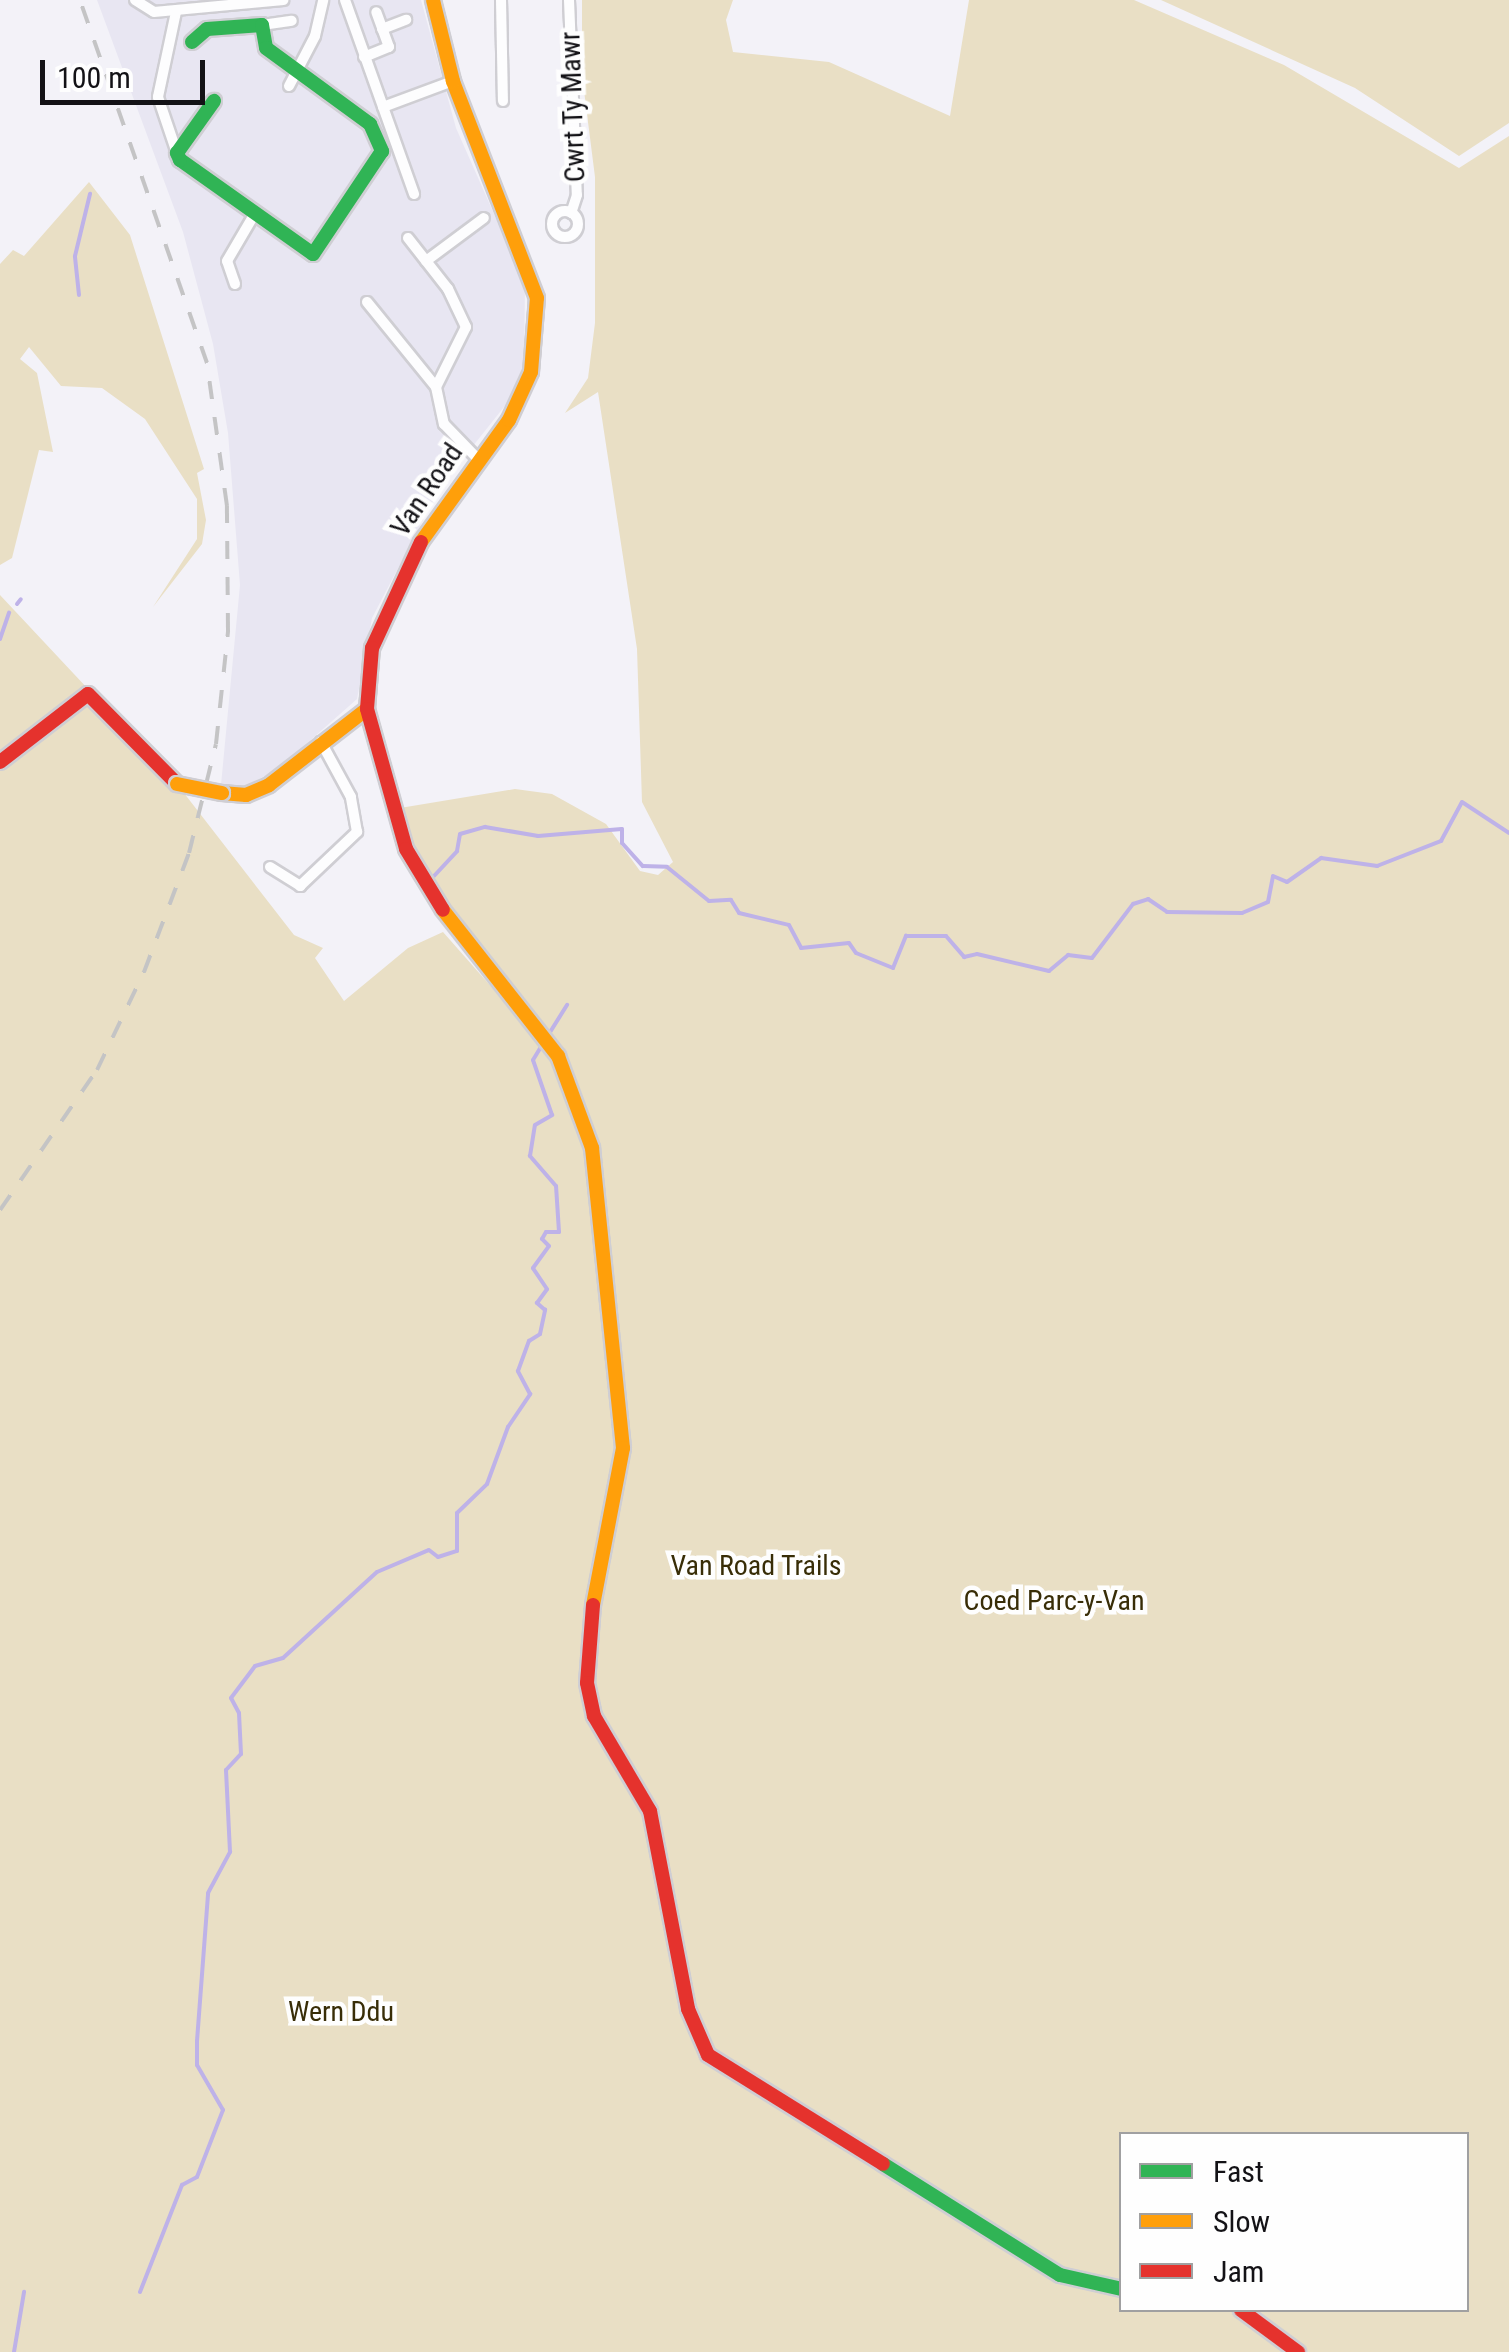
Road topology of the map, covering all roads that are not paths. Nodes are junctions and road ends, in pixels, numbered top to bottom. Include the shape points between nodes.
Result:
1 (135, 0) edge
2 (283, 0) edge
3 (323, 0) edge
4 (345, 0) edge
5 (432, 0) edge
6 (501, 0) edge
7 (569, 0) edge
8 (176, 12) junction
9 (376, 12) dead end
10 (292, 20) dead end
11 (406, 20) dead end
12 (262, 24) junction
13 (382, 30) junction
14 (192, 42) dead end
15 (364, 57) junction
16 (298, 73) junction
17 (453, 81) junction
18 (289, 86) dead end
19 (504, 100) dead end
20 (214, 101) dead end
21 (383, 107) junction
22 (177, 154) junction
23 (414, 194) dead end
24 (572, 213) dead end
25 (254, 214) junction
26 (484, 218) dead end
27 (408, 238) dead end
28 (426, 261) junction
29 (236, 284) dead end
30 (367, 302) dead end
31 (436, 388) junction
32 (476, 458) junction
33 (367, 709) junction
34 (321, 742) junction
35 (0, 762) edge
36 (270, 867) dead end
37 (1119, 2289) edge
38 (1244, 2312) edge
39 (1298, 2352) edge

1 - 8 street via 154,12
2 - 8 street
3 - 16 street
4 - 15 street
5 - 17 street, Van Road
6 - 19 street
7 - 24 street, Cwrt Ty Mawr via 577,195
8 - 22 street via 158,96
9 - 13 street
10 - 12 street
11 - 13 street
12 - 14 street via 207,29
12 - 16 street via 266,48
13 - 15 street via 388,47
15 - 21 street
16 - 18 street
16 - 25 street via 362,116 382,151 313,254
17 - 21 street
17 - 32 street, Van Road via 528,259 537,298 531,372 509,420
20 - 22 street
21 - 23 street
22 - 25 street
25 - 29 street via 227,261
26 - 28 street
27 - 28 street
28 - 31 street via 466,327
30 - 31 street
31 - 32 street via 444,424
32 - 33 street, Van Road via 385,608 372,648
33 - 34 street
33 - 37 street, Van Road via 406,849 434,898 570,1076 592,1148 622,1448 595,1582 587,1683 600,1731 650,1810 694,2030 720,2065 860,2144 1060,2275
34 - 35 street, bridge via 246,796 177,784 88,694
34 - 36 street via 351,796 356,832 300,886
38 - 39 street

